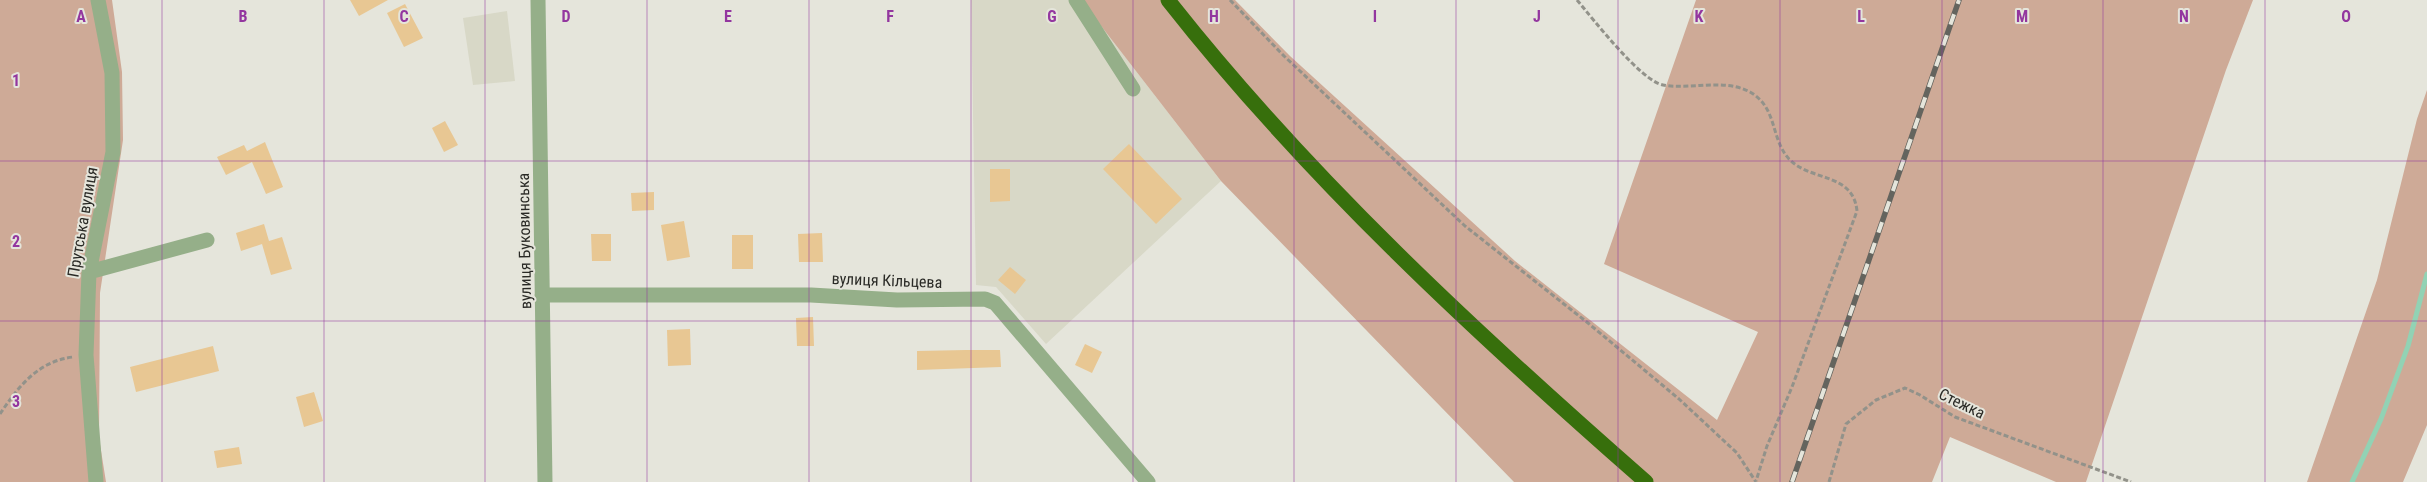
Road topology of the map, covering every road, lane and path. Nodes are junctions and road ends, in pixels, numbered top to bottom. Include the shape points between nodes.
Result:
1 (98, 0) edge
2 (538, 0) edge
3 (1076, 0) edge
4 (1168, 0) edge
5 (1230, 0) edge
6 (1577, 0) edge
7 (1133, 89) dead end
8 (206, 240) dead end
9 (89, 272) junction
10 (542, 295) junction
11 (86, 355) junction
12 (0, 414) edge
13 (1641, 478) edge
14 (96, 482) edge
15 (545, 482) edge
16 (1148, 482) edge
17 (1756, 482) edge
18 (1829, 482) edge
19 (2131, 482) edge

1 - 9 street, Прутська вулиця via 112,73 113,152
2 - 10 street, вулиця Буковинська
3 - 7 street
4 - 13 highway via 1201,43 1362,218 1466,319
5 - 17 path via 1284,56 1465,226 1686,406 1737,453
6 - 17 path via 1648,78 1662,85 1730,86 1750,92 1763,102 1774,121 1777,140 1790,160 1844,185 1856,198 1857,211
8 - 9 street
9 - 11 street, Прутська вулиця
10 - 15 street, вулиця Буковинська
10 - 16 street, вулиця Кільцева via 811,294 897,300 985,299 995,303
11 - 12 path via 57,359 19,385
11 - 14 street, Прутська вулиця
18 - 19 path, Стежка via 1846,424 1876,400 1905,388 1955,417

